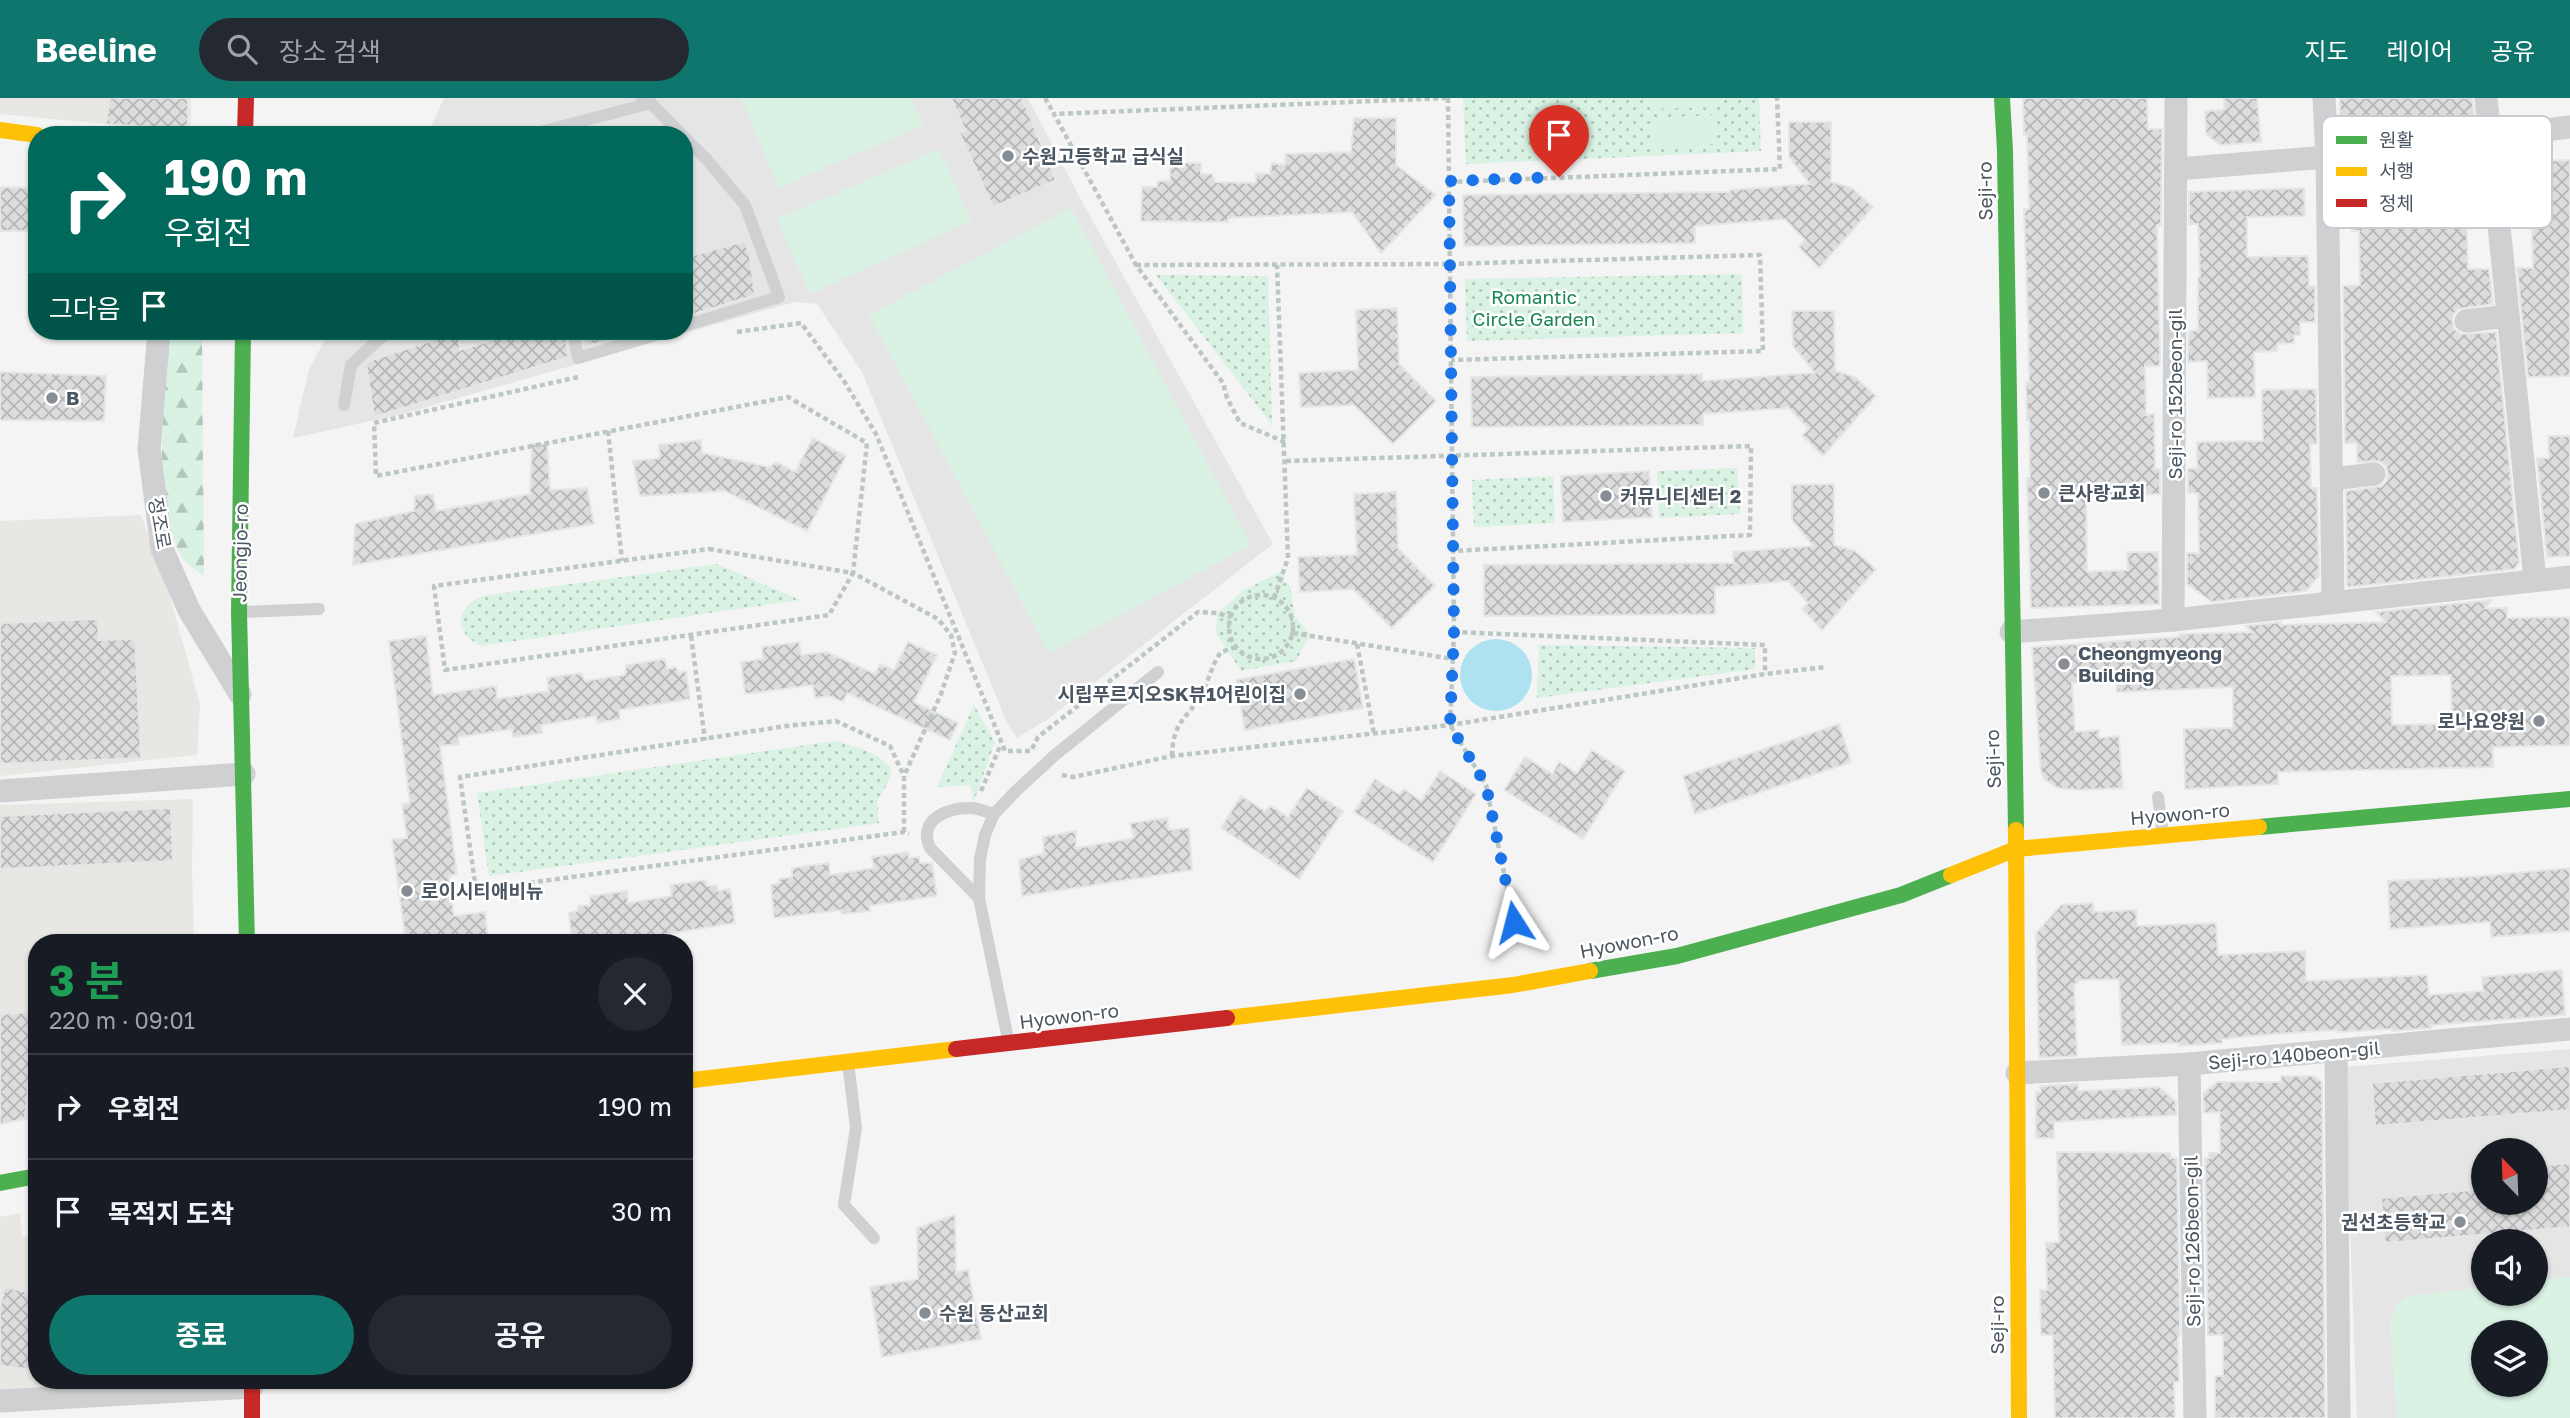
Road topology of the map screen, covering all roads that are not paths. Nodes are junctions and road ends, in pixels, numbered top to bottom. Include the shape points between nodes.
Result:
1 (247, 98) edge
2 (2002, 98) edge
3 (2176, 98) edge
4 (2324, 98) edge
5 (2486, 98) edge
6 (647, 101) edge
7 (2325, 116) edge
8 (2487, 116) edge
9 (245, 126) edge
10 (560, 126) edge
11 (673, 126) edge
12 (2570, 127) edge
13 (2552, 129) edge
14 (0, 130) edge
15 (28, 134) edge
16 (693, 146) edge
17 (2322, 157) edge
18 (2177, 169) junction
19 (2328, 228) edge
20 (2499, 228) edge
21 (2508, 316) junction
22 (2466, 321) dead end
23 (693, 323) edge
24 (158, 340) edge
25 (243, 340) edge
26 (378, 340) edge
27 (575, 340) edge
28 (638, 340) edge
29 (344, 405) dead end
30 (2374, 474) dead end
31 (2332, 479) junction
32 (2570, 577) edge
33 (2535, 580) junction
34 (2333, 601) junction
35 (319, 609) dead end
36 (239, 612) junction
37 (2174, 620) junction
38 (2011, 632) junction
39 (1157, 673) dead end
40 (241, 696) junction
41 (244, 774) junction
42 (0, 791) edge
43 (2158, 797) dead end
44 (2570, 799) edge
45 (994, 814) junction
46 (2163, 836) junction
47 (2016, 849) junction
48 (979, 898) junction
49 (247, 934) edge
50 (2570, 1029) edge
51 (1010, 1044) junction
52 (2336, 1052) junction
53 (848, 1062) junction
54 (2189, 1064) junction
55 (2017, 1073) junction
56 (693, 1080) edge
57 (28, 1178) edge
58 (0, 1183) edge
59 (874, 1238) dead end
60 (181, 1389) edge
61 (252, 1389) edge
62 (67, 1397) junction
63 (0, 1401) edge
64 (55, 1418) edge
65 (252, 1418) edge
66 (2019, 1418) edge
67 (2195, 1418) edge
68 (2339, 1418) edge

1 - 9 street
2 - 38 street, Seji-ro
3 - 18 street, Seji-ro 152beon-gil
4 - 7 street
5 - 8 street
6 - 10 lane
6 - 11 lane
12 - 13 street
14 - 15 street
16 - 23 lane via 745,205 779,297
17 - 18 street
18 - 37 street, Seji-ro 152beon-gil
19 - 31 street
20 - 21 street
21 - 22 street
21 - 33 street
24 - 40 street, 정조로 via 149,449 162,549 189,610
25 - 36 street, Jeongjo-ro
26 - 29 lane via 351,365
27 - 28 lane via 578,358
30 - 31 street
31 - 34 street
32 - 33 street
33 - 34 street
34 - 37 street
35 - 36 lane
36 - 40 street, Jeongjo-ro
37 - 38 street
38 - 47 street, Seji-ro
39 - 45 lane via 1046,764
40 - 41 street, Jeongjo-ro
41 - 42 street
41 - 49 street, Jeongjo-ro
43 - 46 lane
44 - 46 street, Hyowon-ro
45 - 48 lane via 980,859
45 - 48 lane via 974,808 938,815 930,822 926,839
46 - 47 street, Hyowon-ro
47 - 51 street, Hyowon-ro via 1901,895 1677,956 1513,985
47 - 55 street, Seji-ro
48 - 51 lane
50 - 52 street, Seji-ro 140beon-gil
51 - 53 street, Hyowon-ro
52 - 54 street, Seji-ro 140beon-gil
52 - 68 street
53 - 56 street, Hyowon-ro
53 - 59 lane via 856,1128 844,1205
54 - 55 street, Seji-ro 140beon-gil
54 - 67 street, Seji-ro 126beon-gil
55 - 66 street, Seji-ro
57 - 58 street
60 - 62 street
61 - 65 street
62 - 63 street
62 - 64 street

